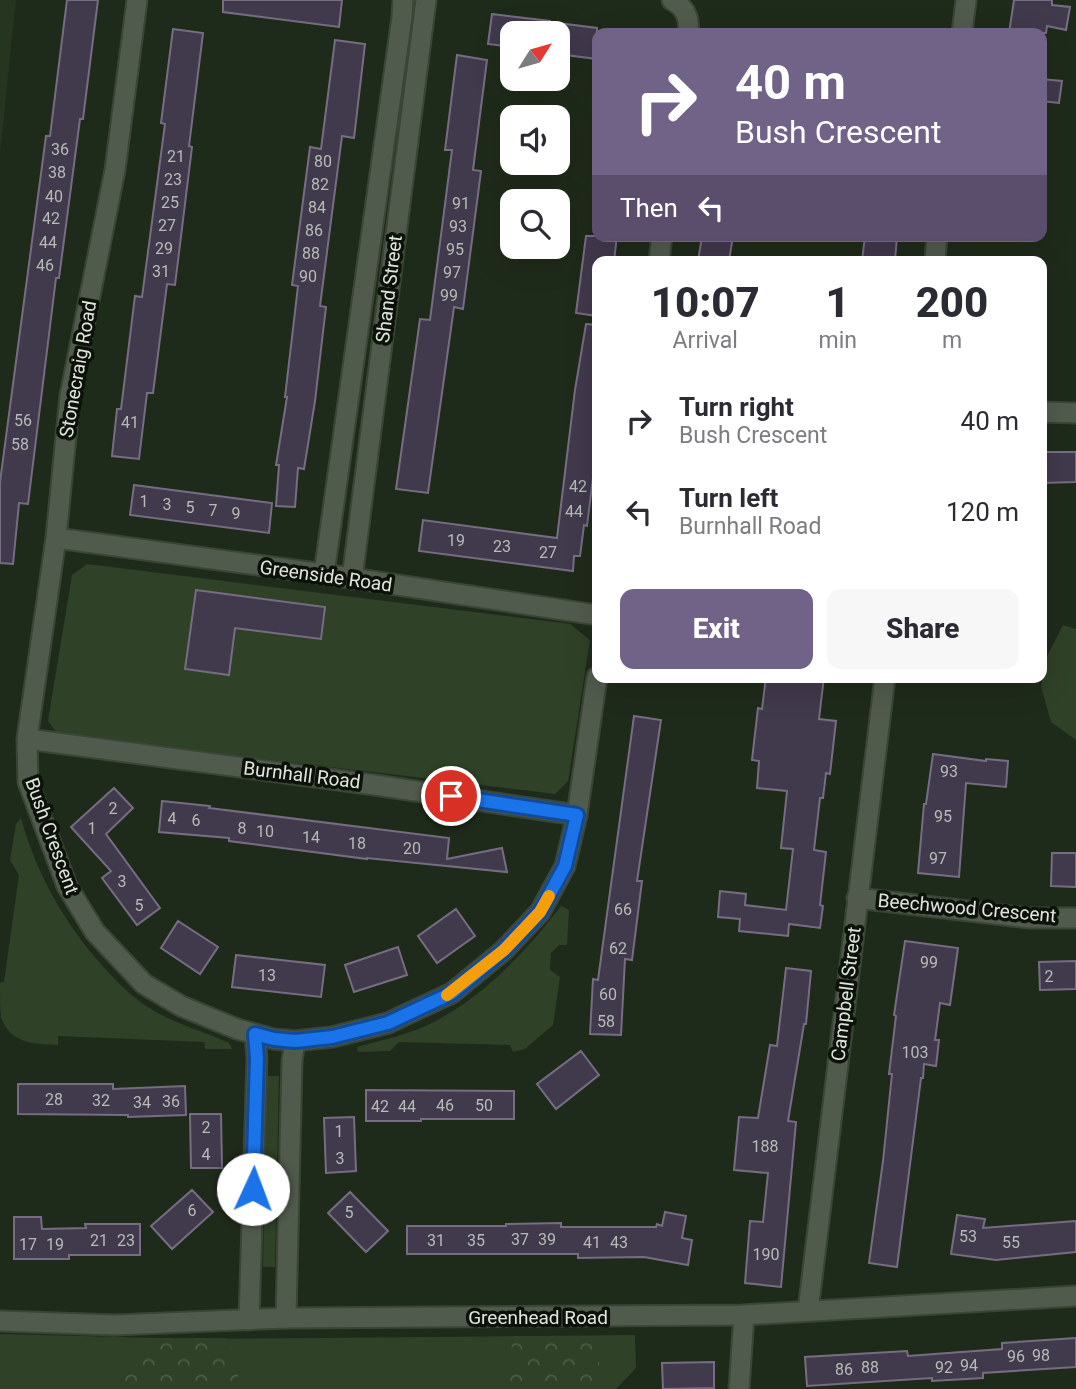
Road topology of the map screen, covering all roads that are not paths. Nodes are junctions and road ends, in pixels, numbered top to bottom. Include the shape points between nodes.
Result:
1 (138, 0) edge
2 (403, 0) edge
3 (426, 0) edge
4 (672, 0) edge
5 (966, 0) edge
6 (688, 28) edge
7 (963, 28) edge
8 (1047, 412) edge
9 (1076, 414) edge
10 (55, 538) junction
11 (324, 575) junction
12 (352, 579) junction
13 (592, 614) edge
14 (596, 683) edge
15 (884, 683) edge
16 (27, 739) junction
17 (577, 815) junction
18 (857, 898) junction
19 (1076, 918) edge
20 (255, 1034) junction
21 (295, 1041) junction
22 (1076, 1296) edge
23 (808, 1311) junction
24 (744, 1315) junction
25 (286, 1318) junction
26 (249, 1320) junction
27 (0, 1321) edge
28 (739, 1389) edge

1 - 10 street, Stonecraig Road via 115,170 70,396
2 - 11 street, Shand Street
3 - 12 street, Shand Street
4 - 6 street via 680,5
5 - 7 street
8 - 9 street
10 - 11 street, Greenside Road
10 - 16 street, Stonecraig Road
11 - 12 street, Greenside Road
12 - 13 street, Greenside Road
14 - 17 street, Bush Crescent
15 - 18 street, Campbell Street
16 - 17 street, Burnhall Road
16 - 20 street, Bush Crescent via 28,782 67,886 95,932 144,984 181,1006
17 - 21 street, Bush Crescent via 565,866 540,912 504,950 452,993 388,1023
18 - 19 street, Beechwood Crescent via 1029,918
18 - 23 street, Campbell Street
20 - 21 street, Bush Crescent
20 - 26 street
21 - 25 street
22 - 23 street, Greenhead Road
23 - 24 street, Greenhead Road
24 - 25 street, Greenhead Road
24 - 28 street
25 - 26 street, Greenhead Road
26 - 27 street, Greenhead Road via 115,1325

